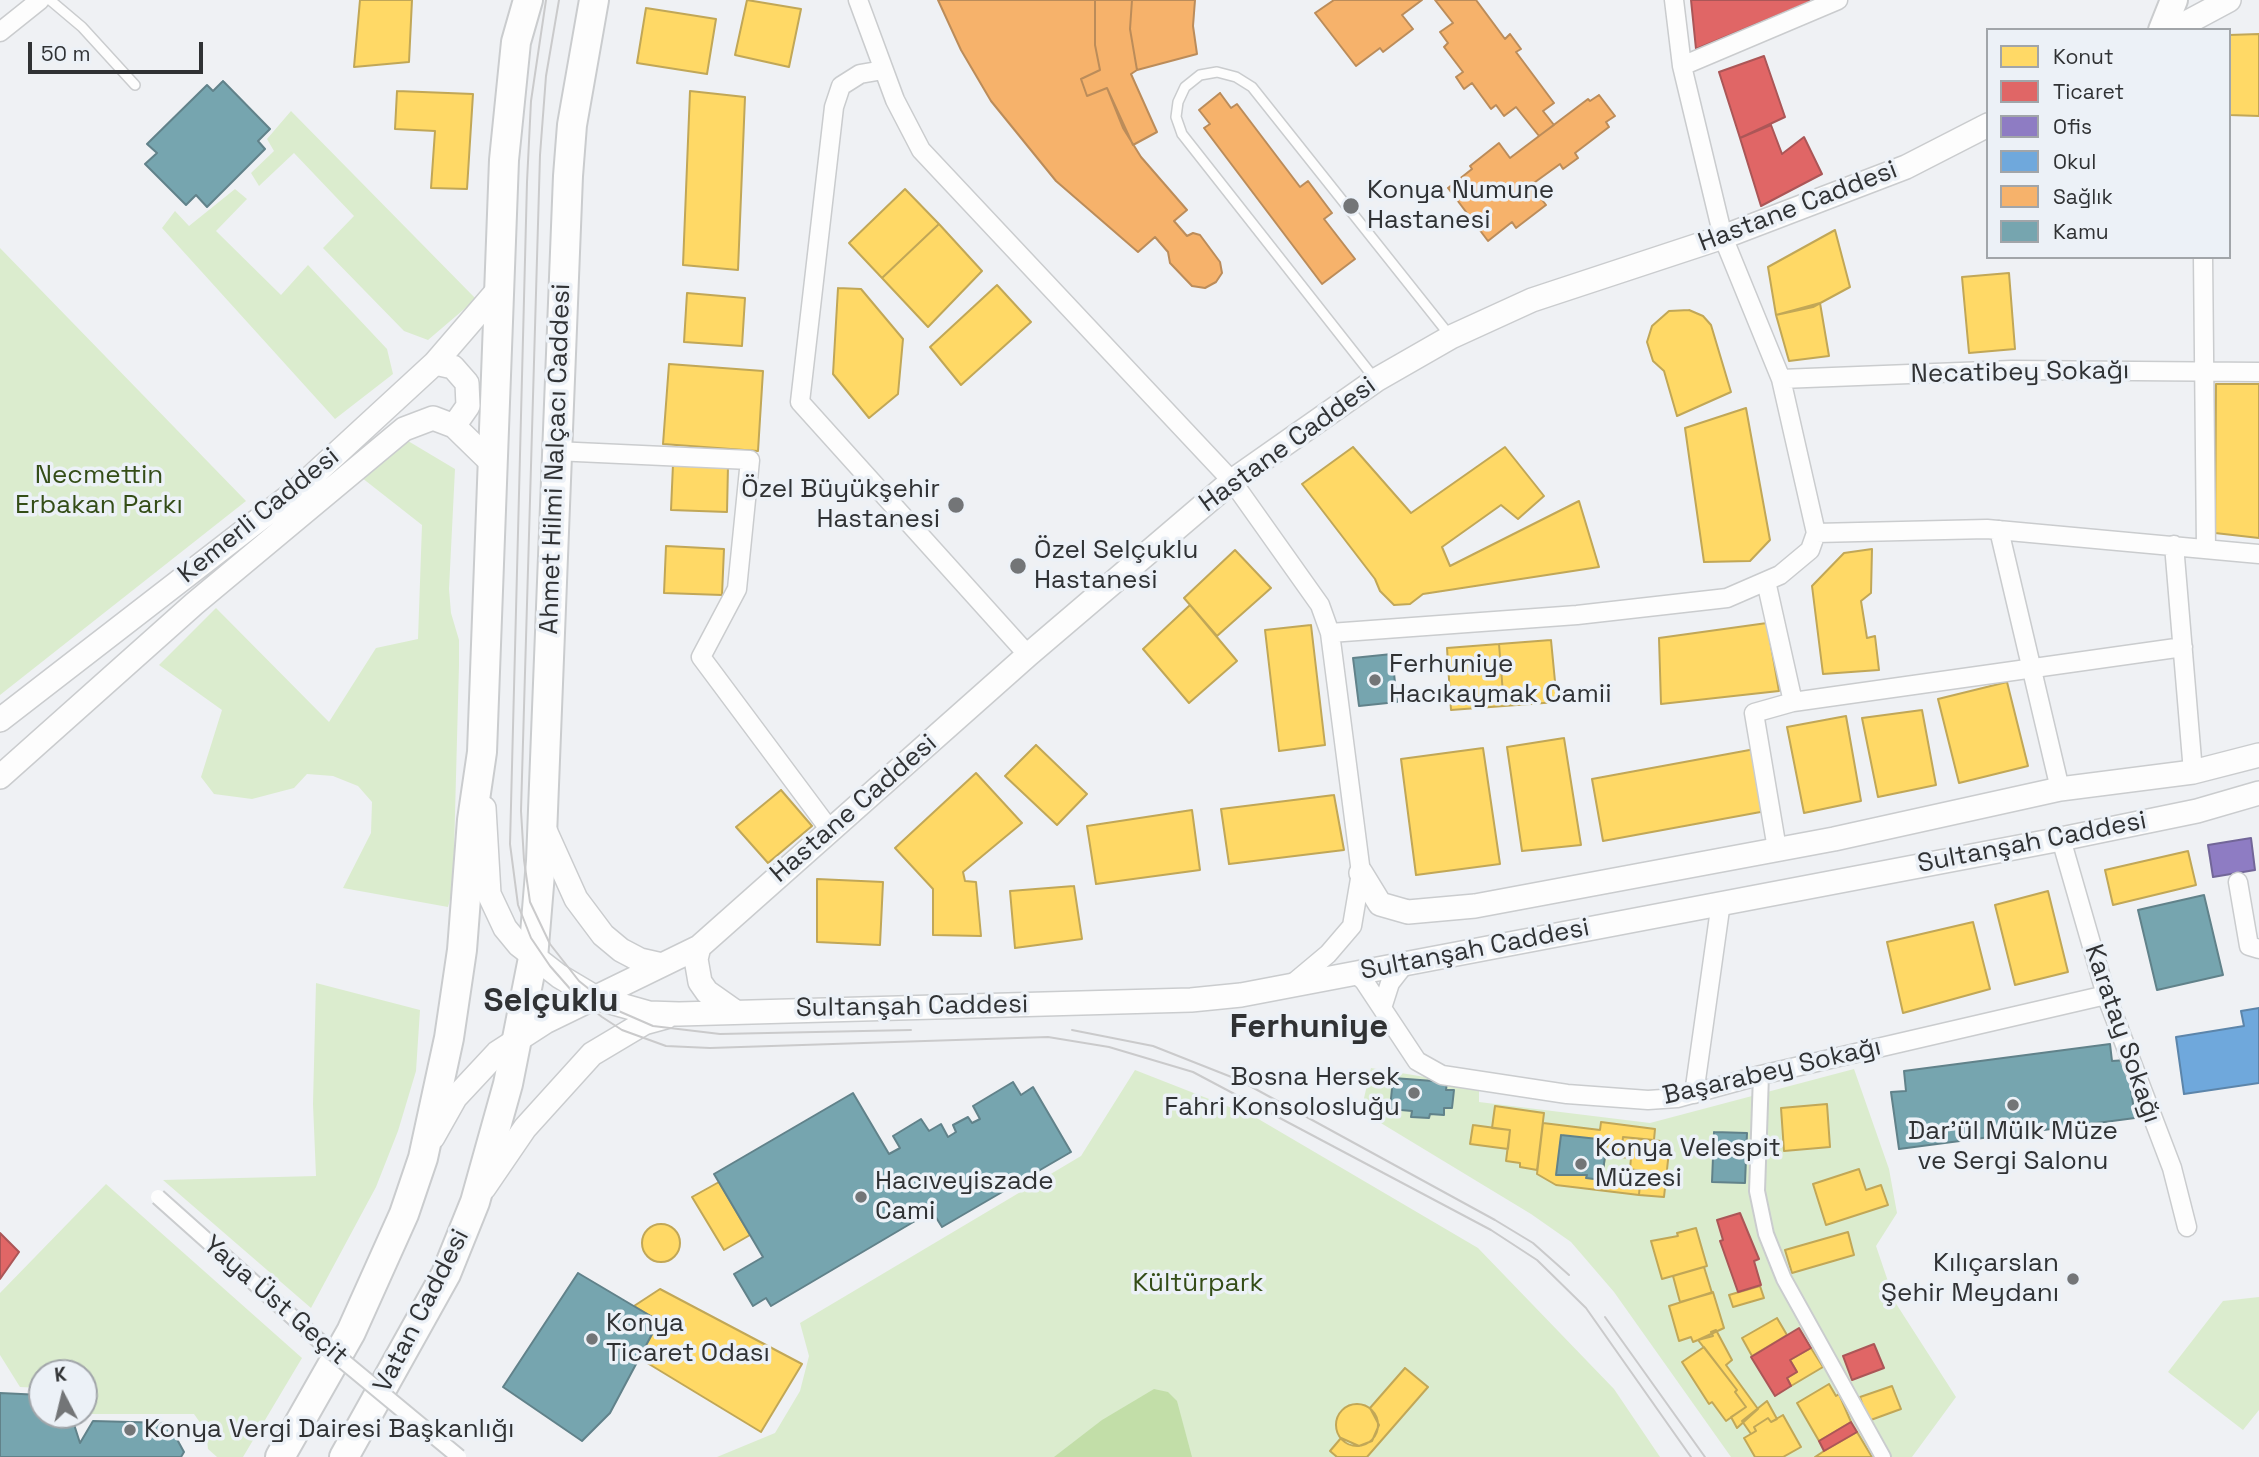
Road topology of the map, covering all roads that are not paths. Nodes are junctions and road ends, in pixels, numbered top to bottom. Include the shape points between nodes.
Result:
1 (40, 0) edge
2 (50, 0) edge
3 (528, 0) edge
4 (594, 0) edge
5 (858, 0) edge
6 (1674, 0) edge
7 (2174, 0) edge
8 (2229, 0) edge
9 (1827, 2) edge
10 (2205, 21) edge
11 (2163, 28) edge
12 (2180, 28) edge
13 (0, 32) edge
14 (1682, 66) junction
15 (883, 70) junction
16 (135, 85) dead end
17 (1986, 126) edge
18 (1723, 237) junction
19 (2203, 259) edge
20 (498, 290) junction
21 (1451, 337) junction
22 (435, 363) junction
23 (2203, 372) junction
24 (2259, 372) edge
25 (1781, 379) junction
26 (1376, 380) junction
27 (454, 426) junction
28 (555, 450) junction
29 (494, 466) junction
30 (1231, 481) junction
31 (1999, 530) junction
32 (1816, 533) junction
33 (2174, 545) junction
34 (2206, 548) junction
35 (2259, 554) edge
36 (1766, 581) junction
37 (1330, 633) junction
38 (2183, 648) junction
39 (1028, 655) junction
40 (2032, 667) junction
41 (1793, 702) junction
42 (0, 720) edge
43 (482, 752) junction
44 (2259, 755) edge
45 (2193, 772) junction
46 (0, 777) edge
47 (2060, 789) junction
48 (2259, 793) edge
49 (542, 823) junction
50 (830, 830) junction
51 (2061, 839) junction
52 (1777, 849) junction
53 (1361, 873) junction
54 (2238, 882) dead end
55 (1721, 902) junction
56 (699, 947) junction
57 (2259, 948) edge
58 (533, 958) junction
59 (662, 965) junction
60 (1404, 965) junction
61 (1355, 973) junction
62 (1291, 985) junction
63 (2106, 995) junction
64 (596, 998) junction
65 (1382, 1007) junction
66 (734, 1011) junction
67 (679, 1014) junction
68 (519, 1037) junction
69 (1761, 1075) junction
70 (1694, 1094) junction
71 (424, 1158) junction
72 (158, 1197) dead end
73 (475, 1202) junction
74 (2187, 1227) dead end
75 (279, 1457) edge
76 (344, 1457) edge
77 (459, 1457) edge
78 (1883, 1457) edge

1 - 13 street
2 - 16 lane via 82,27
3 - 20 main road via 516,42
4 - 28 main road, Ahmet Hilmi Nalçacı Caddesi via 572,125
5 - 15 street
6 - 14 street
7 - 11 main road
8 - 10 street
9 - 14 street
10 - 12 street
14 - 18 street
15 - 30 street via 907,126 941,173
15 - 39 street via 860,74 841,86 834,107 800,402
17 - 18 street, Hastane Caddesi via 1906,167
18 - 21 street, Hastane Caddesi via 1569,285
18 - 25 street
19 - 23 street
20 - 22 street, Kemerli Caddesi
20 - 29 main road
21 - 26 street, Hastane Caddesi
21 - 26 lane via 1252,87 1217,72 1200,75 1185,87 1178,102 1176,117 1182,134
22 - 27 street via 453,368 467,383 468,406
22 - 42 street, Kemerli Caddesi via 296,491
23 - 24 street, Necatibey Sokağı
23 - 25 street, Necatibey Sokağı via 2012,370
23 - 34 street
25 - 32 street
26 - 30 street, Hastane Caddesi
27 - 29 street
27 - 46 street, Kemerli Caddesi via 433,418 404,429 184,612
28 - 49 main road, Ahmet Hilmi Nalçacı Caddesi
28 - 50 street via 750,460 737,589 701,657
29 - 43 main road
30 - 37 street via 1320,605
30 - 39 street, Hastane Caddesi
31 - 32 street
31 - 33 street
31 - 40 street
32 - 36 street via 1810,550
33 - 34 street
33 - 38 street
34 - 35 street
36 - 37 street via 1727,598 1577,615
36 - 41 street
37 - 53 street
38 - 40 street
38 - 45 street
39 - 50 street, Hastane Caddesi
40 - 41 street
40 - 47 street
41 - 52 street via 1754,713
43 - 58 street via 489,894 505,928
43 - 71 main road, Vatan Caddesi via 458,979
44 - 45 street, Sultanşah Caddesi
45 - 47 street, Sultanşah Caddesi
47 - 52 street, Sultanşah Caddesi
48 - 51 street, Sultanşah Caddesi via 2197,811
49 - 58 main road, Ahmet Hilmi Nalçacı Caddesi
49 - 59 street via 576,899 603,935 640,960
50 - 56 street, Hastane Caddesi
51 - 55 street, Sultanşah Caddesi
51 - 63 street, Karatay Sokağı
52 - 53 street, Sultanşah Caddesi via 1475,906 1408,912 1380,904
53 - 62 street via 1352,926
54 - 57 street via 2249,946
55 - 60 street, Sultanşah Caddesi
55 - 70 street
56 - 59 street, Hastane Caddesi
56 - 66 street via 700,982
58 - 64 street
58 - 68 main road, Vatan Caddesi
59 - 64 street, Hastane Caddesi
60 - 61 street, Sultanşah Caddesi
60 - 65 street via 1390,983
61 - 62 street, Sultanşah Caddesi
61 - 65 street, Başarabey Sokağı
62 - 66 street, Sultanşah Caddesi via 1191,1000
63 - 69 street, Başarabey Sokağı
63 - 74 street, Karatay Sokağı via 2172,1168
64 - 67 street via 649,1013
64 - 68 street, Hastane Caddesi
65 - 70 street, Başarabey Sokağı via 1418,1061 1442,1076 1648,1100
66 - 67 street, Sultanşah Caddesi
67 - 73 street via 644,1023 593,1054 524,1128
68 - 71 street, Hastane Caddesi via 475,1074 455,1098
68 - 73 main road, Vatan Caddesi
69 - 70 street, Başarabey Sokağı
69 - 78 street via 1757,1191 1766,1234 1784,1279
71 - 75 main road, Vatan Caddesi via 351,1332
72 - 77 street, Yaya Üst Geçit, bridge via 325,1346
73 - 76 main road, Vatan Caddesi via 446,1274

